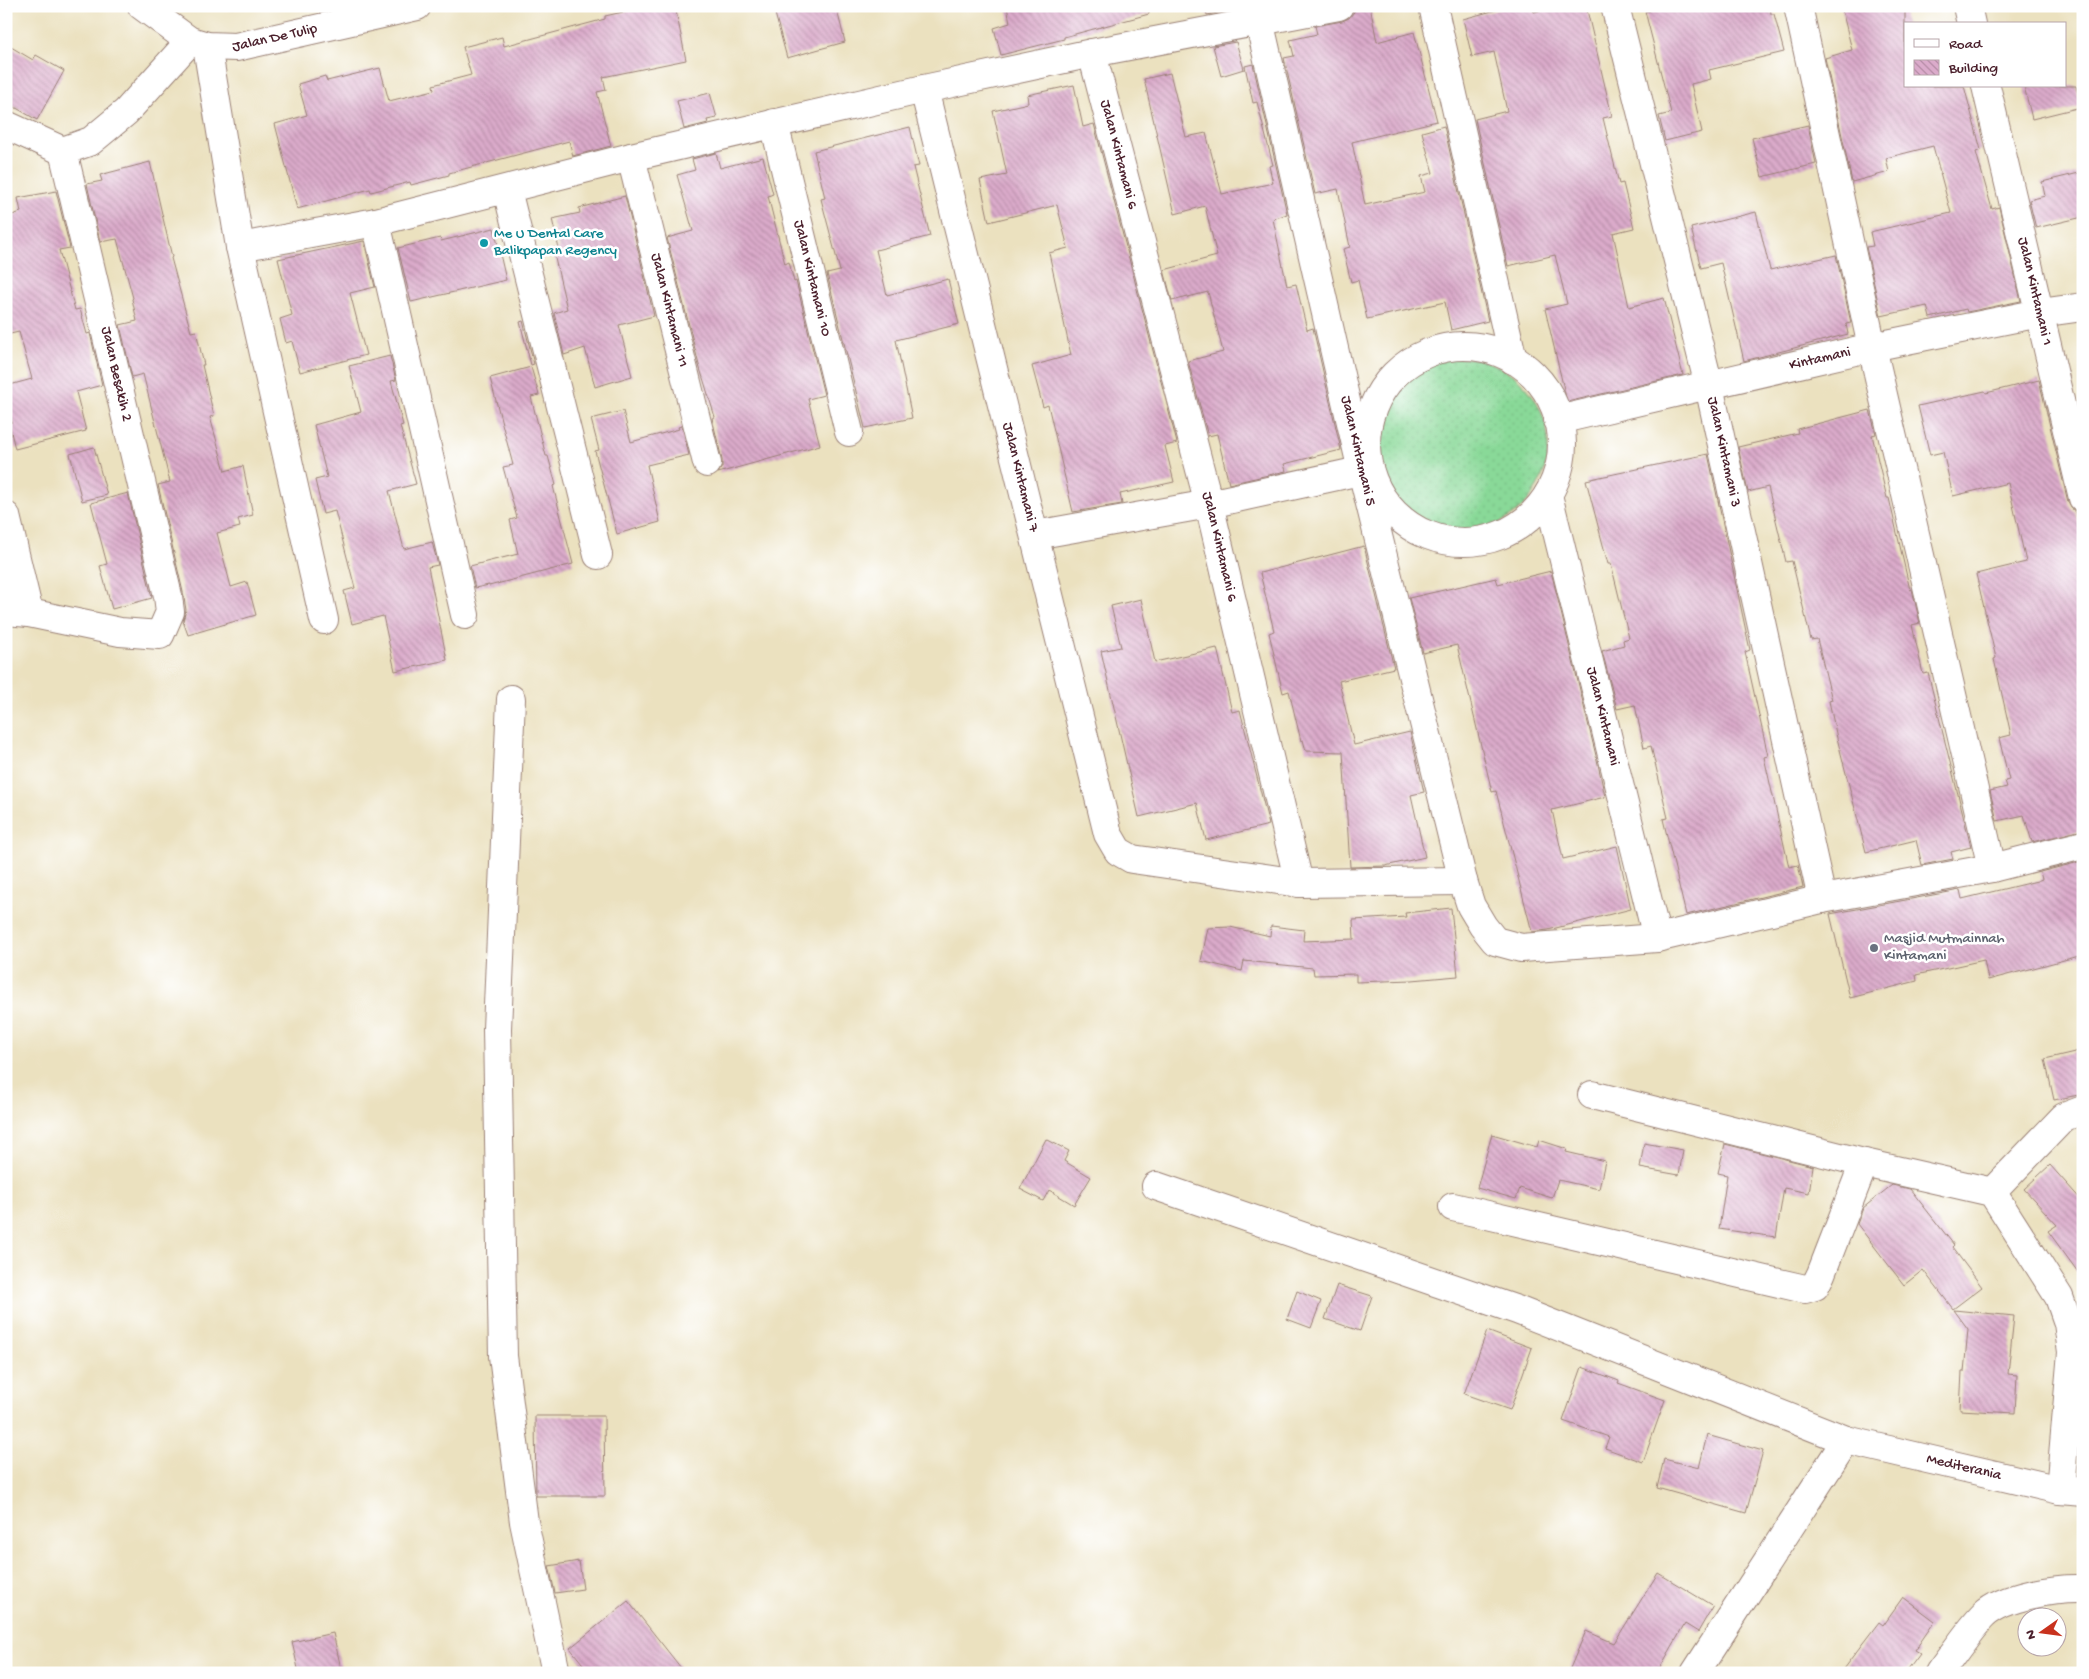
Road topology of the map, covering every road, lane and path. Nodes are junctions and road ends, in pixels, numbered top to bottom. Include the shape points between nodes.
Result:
1 (142, 6) edge
2 (417, 6) edge
3 (1339, 6) edge
4 (1433, 6) edge
5 (1616, 6) edge
6 (1798, 6) edge
7 (1967, 6) edge
8 (1260, 20) junction
9 (1971, 22) edge
10 (198, 44) junction
11 (1092, 53) junction
12 (1986, 88) edge
13 (924, 89) junction
14 (774, 124) junction
15 (6, 125) edge
16 (63, 151) junction
17 (631, 157) junction
18 (508, 190) junction
19 (376, 222) junction
20 (240, 247) junction
21 (2082, 307) edge
22 (2040, 313) junction
23 (1872, 348) junction
24 (1513, 360) junction
25 (1709, 386) junction
26 (1558, 420) junction
27 (849, 432) dead end
28 (707, 463) dead end
29 (1366, 470) junction
30 (1548, 495) junction
31 (2083, 498) edge
32 (1209, 504) junction
33 (6, 516) edge
34 (1035, 536) junction
35 (598, 556) dead end
36 (18, 612) edge
37 (465, 615) dead end
38 (324, 620) dead end
39 (511, 699) dead end
40 (2083, 845) edge
41 (1992, 868) junction
42 (1463, 881) junction
43 (1299, 883) junction
44 (1822, 898) junction
45 (1657, 938) junction
46 (1592, 1096) dead end
47 (2083, 1110) edge
48 (1864, 1163) junction
49 (1156, 1186) dead end
50 (1992, 1192) junction
51 (1453, 1207) dead end
52 (1846, 1440) junction
53 (2071, 1491) edge
54 (2083, 1589) edge
55 (556, 1673) edge
56 (1695, 1673) edge
57 (1939, 1673) edge

1 - 10 street
2 - 10 street, Jalan De Tulip via 236,47
3 - 8 street
4 - 24 street
5 - 25 street, Jalan Kintamani 3
6 - 23 street
7 - 9 street
8 - 11 street
8 - 29 street, Jalan Kintamani 5
10 - 16 street via 91,141
10 - 20 street
11 - 13 street
11 - 32 street, Jalan Kintamani 6
12 - 22 street, Jalan Kintamani 1
13 - 14 street
13 - 34 street, Jalan Kintamani 7
14 - 17 street
14 - 27 street, Jalan Kintamani 10
15 - 16 street
16 - 36 street, Jalan Besakih 2 via 170,612 160,635 120,632
17 - 18 street
17 - 28 street, Jalan Kintamani 11
18 - 19 street
18 - 35 street
19 - 20 street
19 - 37 street
20 - 38 street
21 - 22 street, Kintamani
22 - 23 street, Kintamani
22 - 31 street, Jalan Kintamani 1
23 - 25 street, Kintamani
23 - 41 street
24 - 26 street via 1534,375 1549,396
24 - 29 street via 1490,350 1465,346 1439,348 1416,358 1395,374 1379,394 1369,418
25 - 26 street, Kintamani
25 - 44 street, Jalan Kintamani 3
26 - 30 street via 1562,446 1558,471
29 - 30 street via 1394,513 1414,529 1438,539 1463,543 1488,540 1512,530 1532,515
29 - 32 street, Jalan Kintamani 7
29 - 42 street, Jalan Kintamani 5
30 - 45 street, Jalan Kintamani
32 - 34 street, Jalan Kintamani 7
32 - 43 street, Jalan Kintamani 6
33 - 36 street
34 - 43 street via 1108,834 1118,851 1132,859
39 - 55 street via 497,1029 503,1356 524,1522
40 - 41 street, Jalan Kintamani 5
41 - 44 street, Jalan Kintamani 5
42 - 43 street
42 - 45 street, Jalan Kintamani 5 via 1471,906 1495,941 1521,948
44 - 45 street, Jalan Kintamani 5
46 - 48 street
47 - 50 street via 2064,1117
48 - 50 street
48 - 51 street via 1821,1274 1815,1286 1805,1289
49 - 52 street, Mediterania via 1517,1310
50 - 53 street via 2059,1297 2068,1323 2072,1352
52 - 53 street, Mediterania
52 - 56 street
54 - 57 street via 2017,1597 1985,1614

